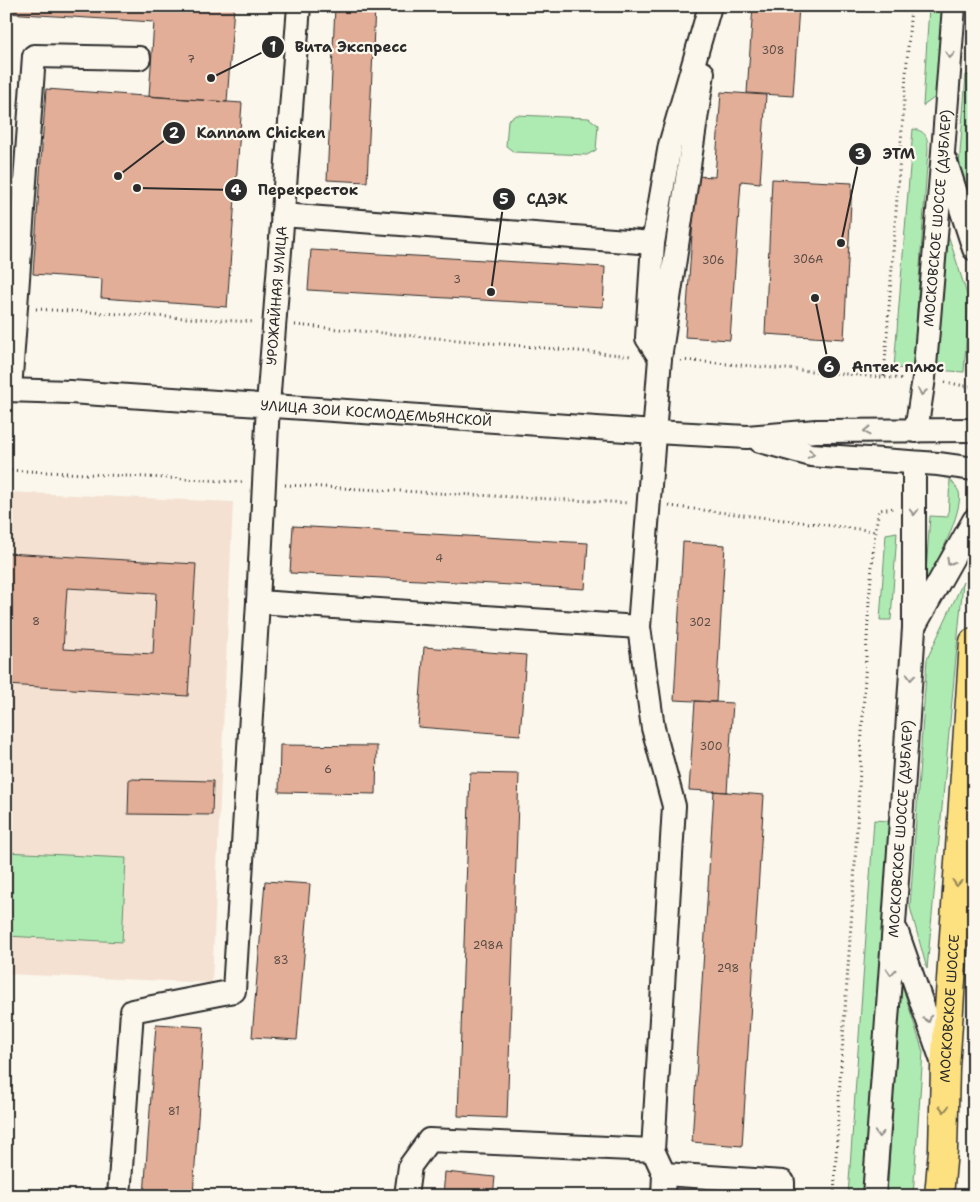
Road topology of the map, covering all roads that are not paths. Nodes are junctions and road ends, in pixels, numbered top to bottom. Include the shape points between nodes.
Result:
1 (299, 6) edge
2 (712, 6) edge
3 (954, 6) edge
4 (140, 58) dead end
5 (943, 152) junction
6 (282, 215) junction
7 (653, 243) junction
8 (974, 249) edge
9 (660, 358) junction
10 (8, 390) edge
11 (268, 405) junction
12 (974, 430) edge
13 (916, 431) junction
14 (655, 432) junction
15 (747, 437) junction
16 (914, 463) junction
17 (974, 469) edge
18 (974, 520) edge
19 (258, 602) junction
20 (640, 627) junction
21 (914, 628) junction
22 (974, 642) edge
23 (894, 924) junction
24 (945, 1068) junction
25 (653, 1150) junction
26 (664, 1185) edge
27 (119, 1196) edge
28 (406, 1196) edge
29 (783, 1196) edge
30 (874, 1196) edge
31 (939, 1196) edge

1 - 6 street, УРОЖАЙНАЯ УЛИЦА
2 - 7 street via 670,145
2 - 9 street
3 -> 5 street, МОСКОВСКОЕ ШОССЕ (ДУБЛЕР)
4 - 10 street via 34,56
5 - 8 street
5 -> 13 street, МОСКОВСКОЕ ШОССЕ (ДУБЛЕР) via 924,378
6 - 7 street
6 - 11 street, УРОЖАЙНАЯ УЛИЦА
7 - 9 street via 647,338
9 - 14 street
10 - 11 street, УЛИЦА ЗОИ КОСМОДЕМЬЯНСКОЙ
11 - 14 street, УЛИЦА ЗОИ КОСМОДЕМЬЯНСКОЙ
11 - 19 street, УРОЖАЙНАЯ УЛИЦА
12 - 13 street, УЛИЦА ЗОИ КОСМОДЕМЬЯНСКОЙ
13 -> 15 street, УЛИЦА ЗОИ КОСМОДЕМЬЯНСКОЙ via 816,431
14 - 15 street, УЛИЦА ЗОИ КОСМОДЕМЬЯНСКОЙ
14 - 20 street
15 -> 16 street, УЛИЦА ЗОИ КОСМОДЕМЬЯНСКОЙ via 811,456
16 - 17 street, УЛИЦА ЗОИ КОСМОДЕМЬЯНСКОЙ
16 -> 21 street, МОСКОВСКОЕ ШОССЕ (ДУБЛЕР)
18 -> 21 street
19 - 20 street
19 - 27 street, УРОЖАЙНАЯ УЛИЦА via 234,991 132,1011
20 - 25 street via 653,728 674,806
21 -> 23 street, МОСКОВСКОЕ ШОССЕ (ДУБЛЕР)
22 -> 24 main road, МОСКОВСКОЕ ШОССЕ
23 -> 24 street
23 -> 30 street, МОСКОВСКОЕ ШОССЕ (ДУБЛЕР)
24 -> 31 main road, МОСКОВСКОЕ ШОССЕ
25 - 26 street
25 - 28 street via 429,1140 410,1166
26 - 29 street via 784,1182

